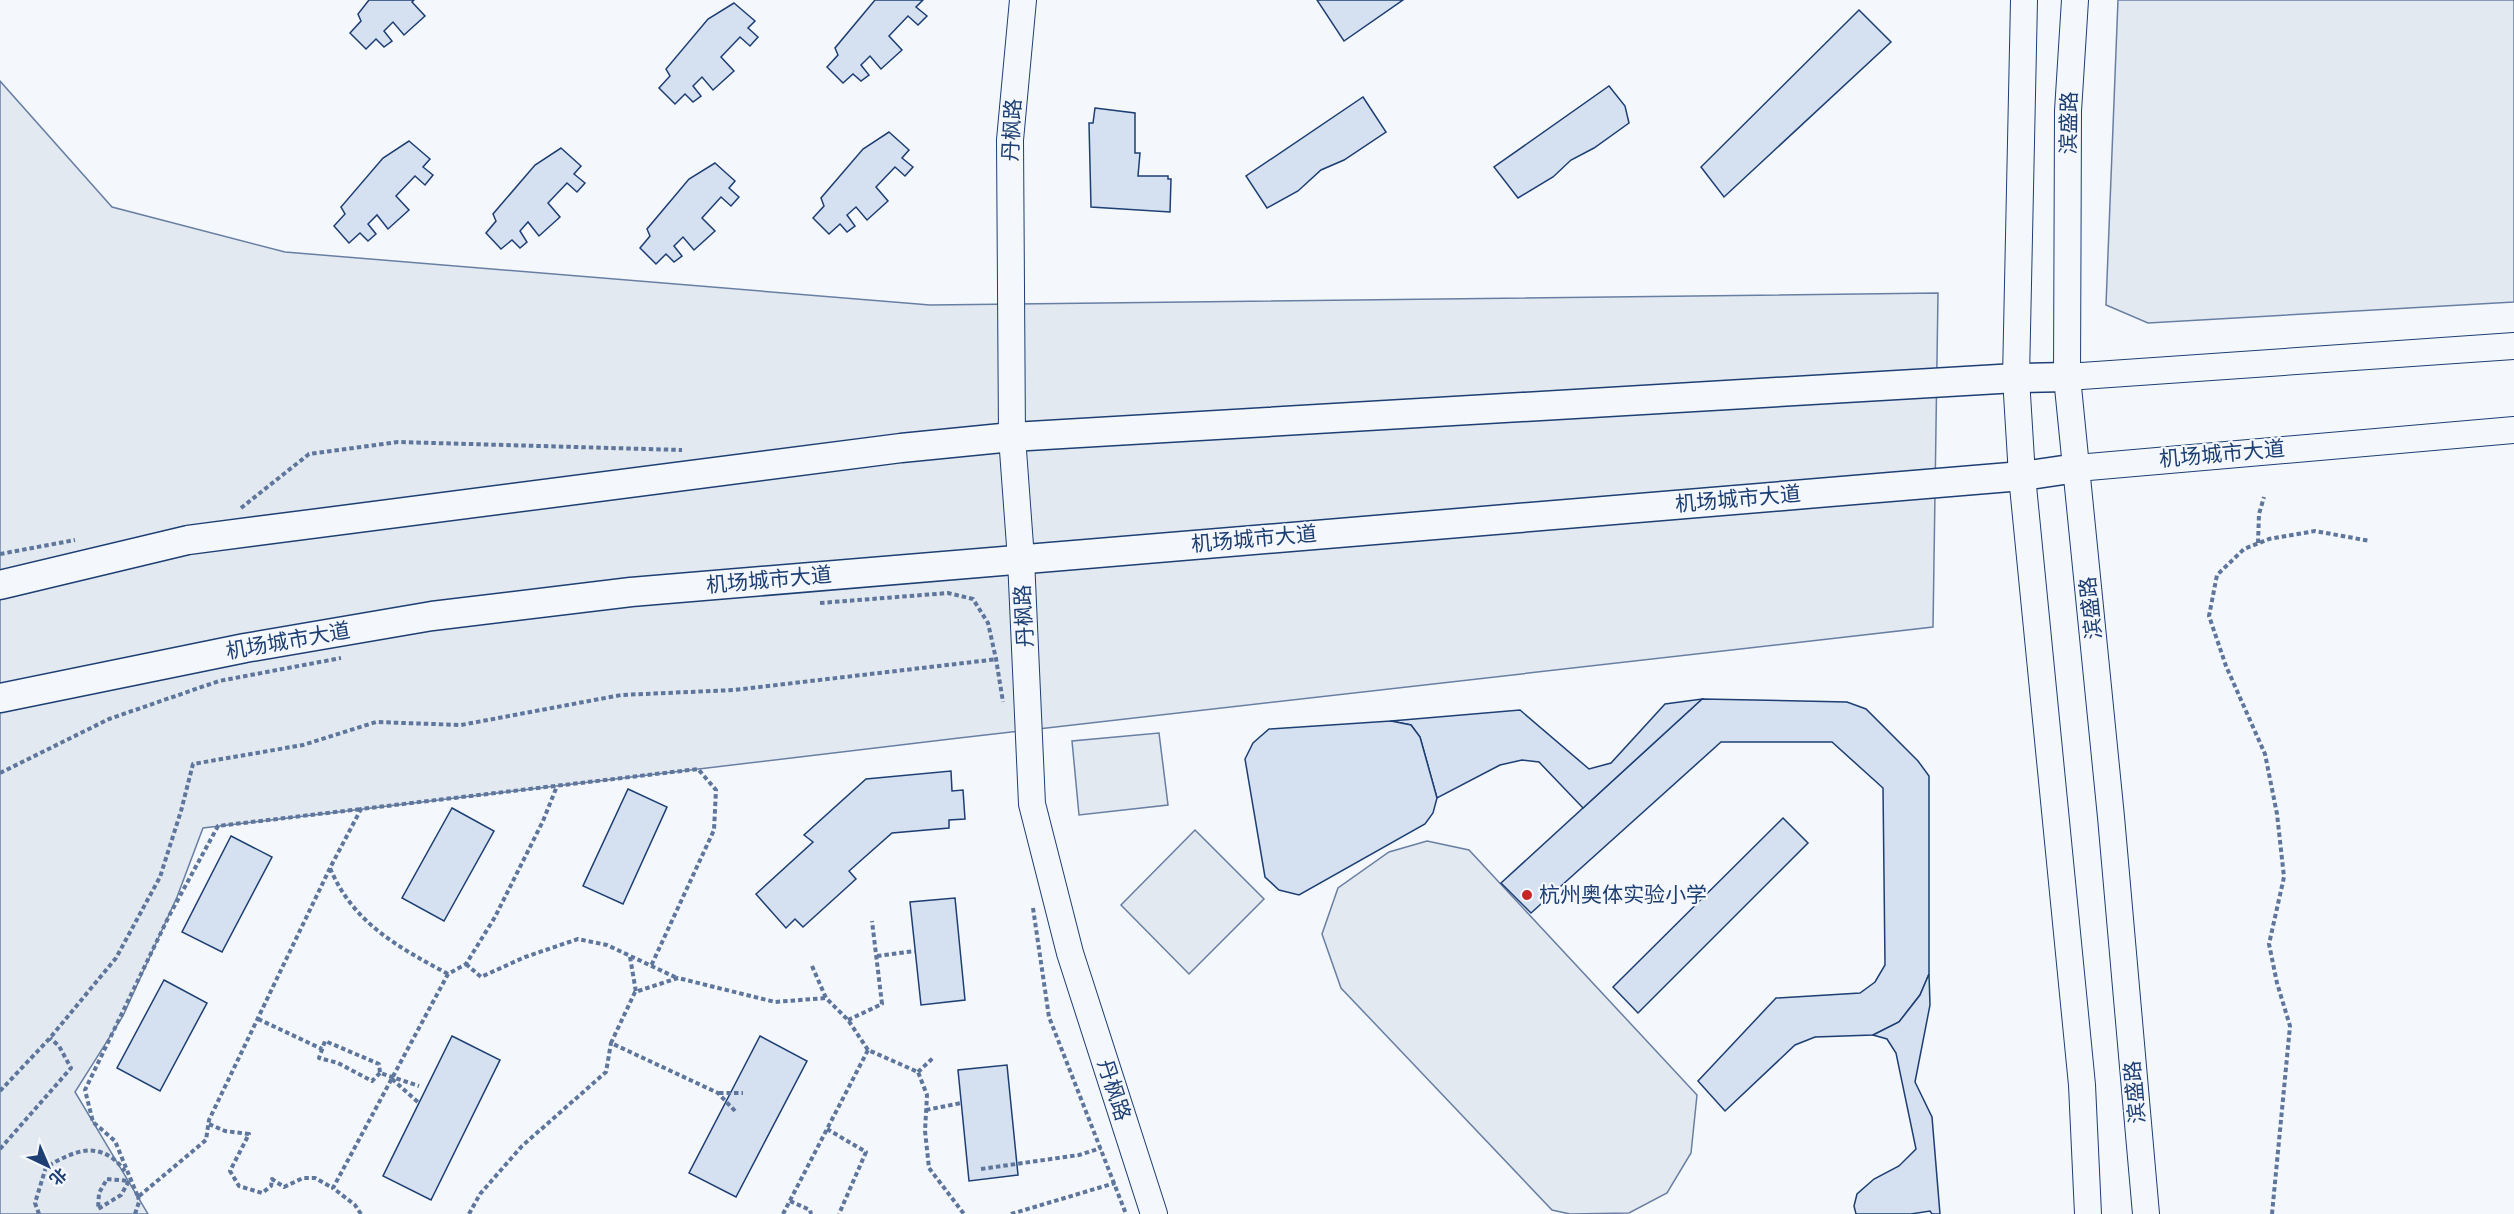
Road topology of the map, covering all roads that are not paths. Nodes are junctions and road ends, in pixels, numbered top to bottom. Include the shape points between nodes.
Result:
1 (1023, 0) edge
2 (2024, 0) edge
3 (2075, 0) edge
4 (2514, 346) edge
5 (2067, 377) junction
6 (2016, 378) junction
7 (2514, 430) edge
8 (1012, 438) junction
9 (2077, 468) junction
10 (2022, 476) junction
11 (1021, 559) junction
12 (0, 585) edge
13 (0, 698) edge
14 (1154, 1214) edge
15 (2088, 1214) edge
16 (2146, 1214) edge

1 - 8 main road, 丹枫路 via 1010,140
2 - 6 main road
3 - 5 main road, 滨盛路 via 2068,111
4 - 5 main road
5 - 6 main road
5 - 9 main road, 滨盛路
6 - 8 main road
6 - 10 main road
7 - 9 main road, 机场城市大道
8 - 11 main road, 丹枫路
8 - 12 main road via 901,448 188,540
9 - 10 main road, 机场城市大道
9 - 16 main road, 滨盛路
10 - 11 main road, 机场城市大道
10 - 15 main road via 2082,1085
11 - 13 main road, 机场城市大道 via 631,592 432,616 244,648
11 - 14 main road, 丹枫路 via 1032,804 1070,953

